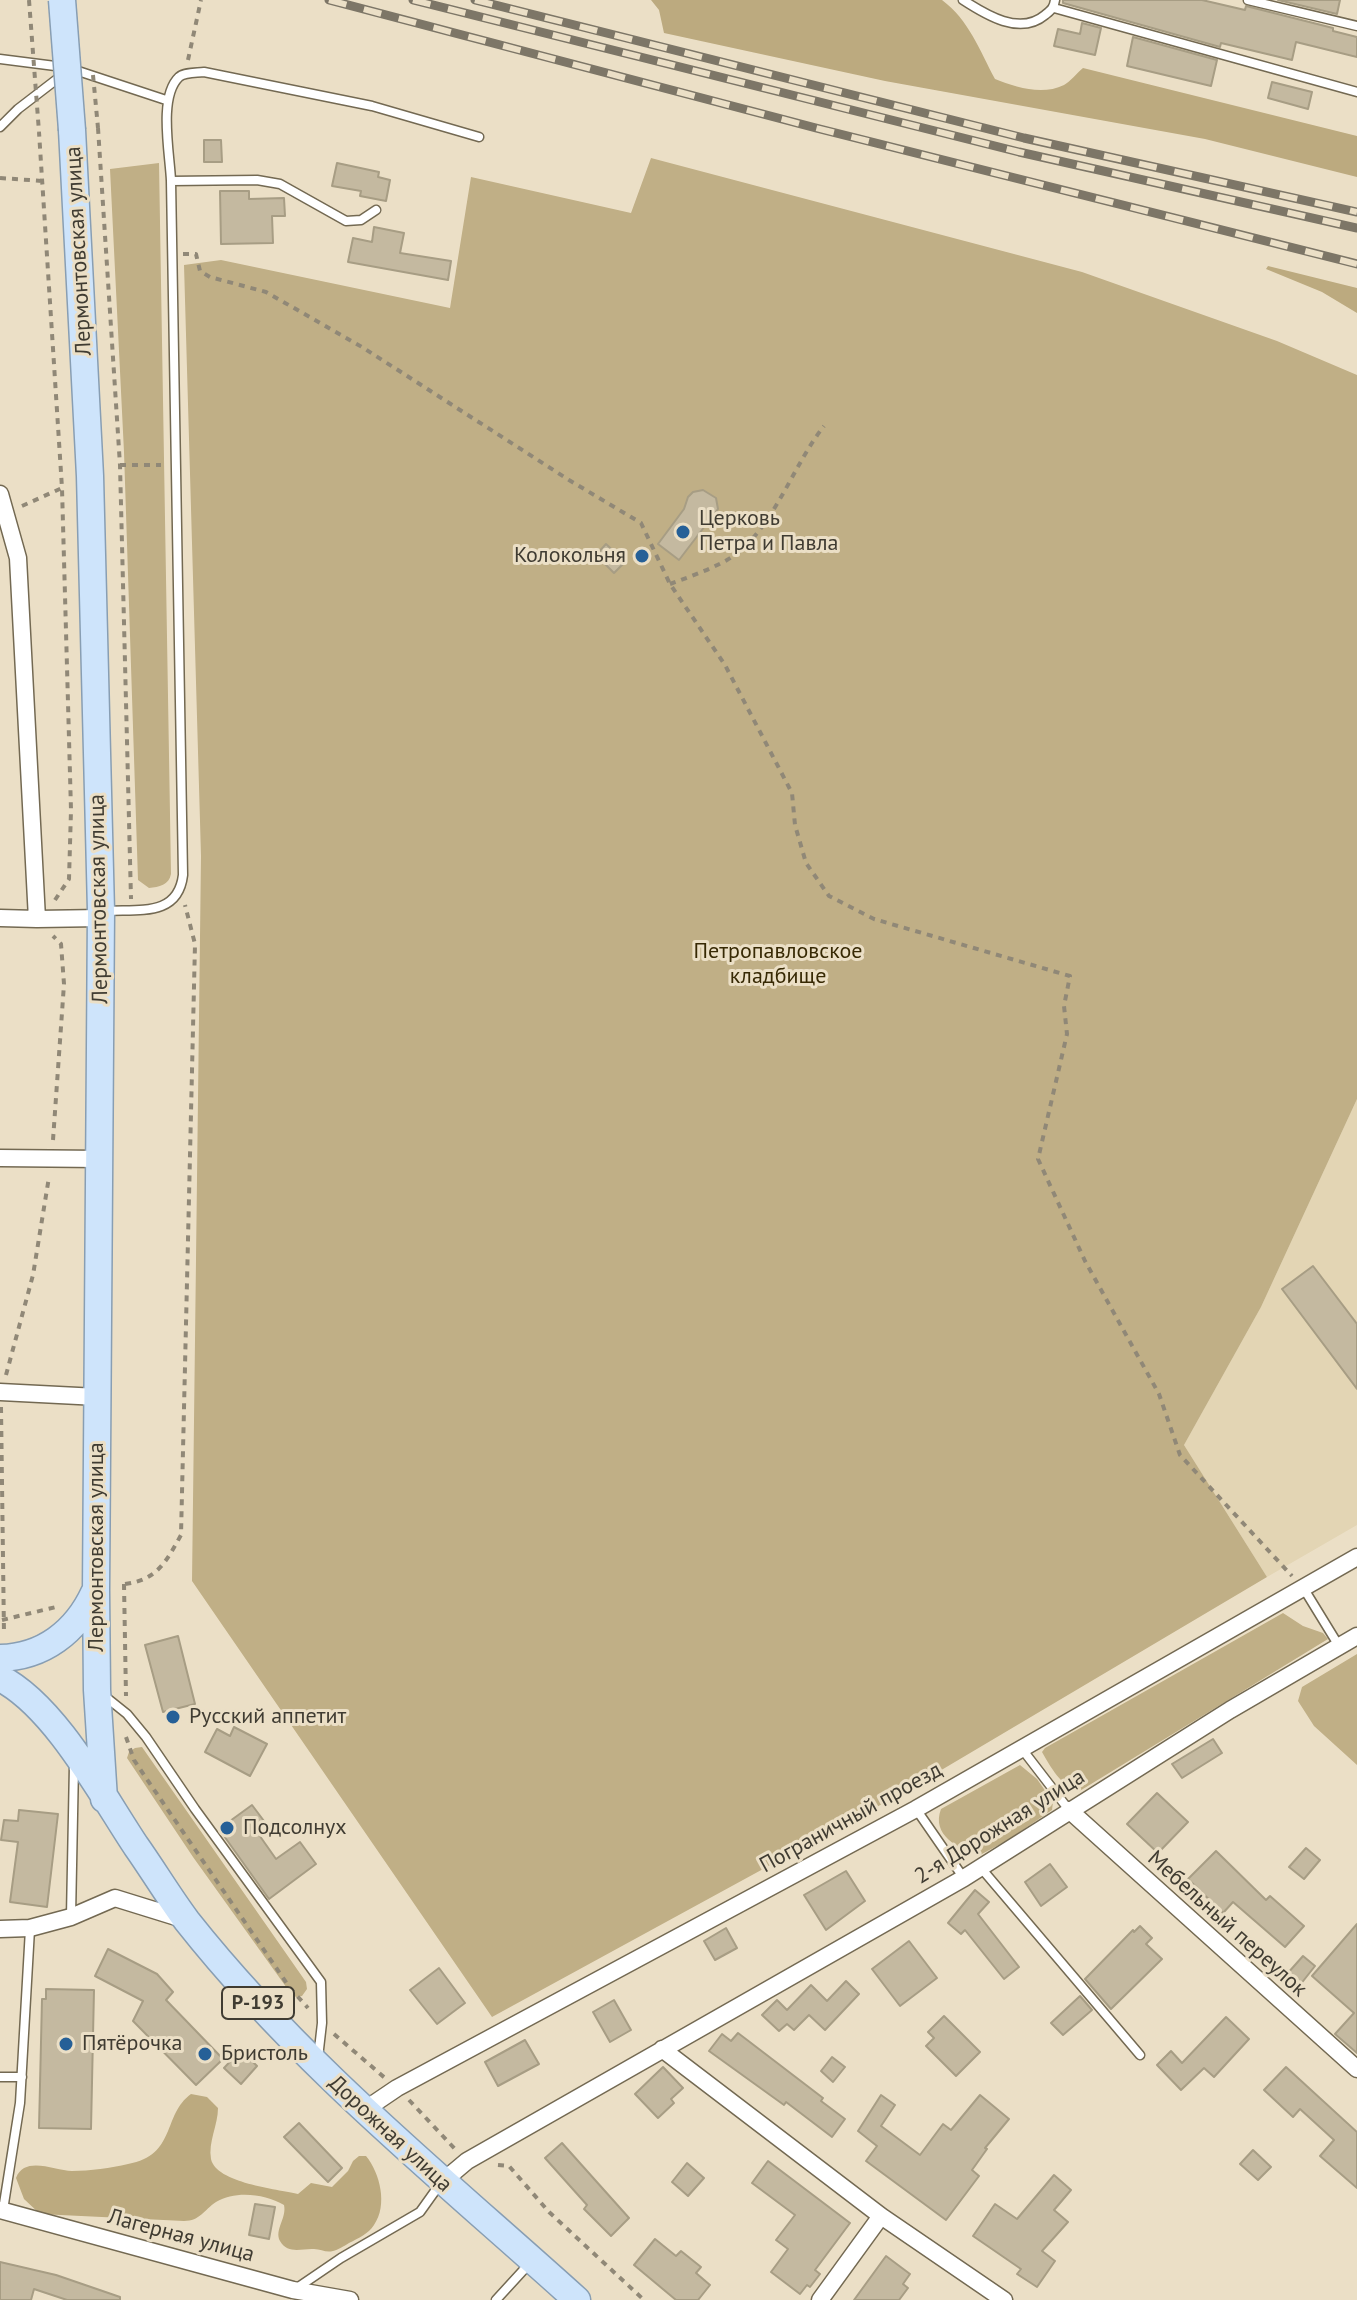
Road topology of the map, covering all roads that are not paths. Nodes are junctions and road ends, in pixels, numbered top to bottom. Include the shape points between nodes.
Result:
1 (62, 0) edge
2 (963, 0) edge
3 (1248, 0) edge
4 (1055, 4) edge
5 (1357, 26) edge
6 (0, 59) edge
7 (71, 68) junction
8 (1357, 92) edge
9 (166, 100) junction
10 (0, 127) edge
11 (479, 137) dead end
12 (171, 181) junction
13 (376, 210) dead end
14 (0, 494) edge
15 (3, 514) edge
16 (101, 915) junction
17 (0, 918) edge
18 (37, 919) junction
19 (0, 1158) edge
20 (100, 1159) junction
21 (0, 1392) edge
22 (98, 1397) junction
23 (1357, 1557) edge
24 (1304, 1589) junction
25 (96, 1590) junction
26 (1357, 1636) edge
27 (1339, 1647) junction
28 (2, 1665) edge
29 (97, 1690) junction
30 (1022, 1749) junction
31 (74, 1753) junction
32 (104, 1799) junction
33 (916, 1809) junction
34 (1069, 1810) junction
35 (981, 1867) junction
36 (964, 1878) junction
37 (71, 1917) junction
38 (186, 1920) junction
39 (30, 1928) junction
40 (0, 1929) edge
41 (662, 2049) junction
42 (1140, 2055) dead end
43 (317, 2066) junction
44 (1357, 2069) edge
45 (0, 2077) edge
46 (22, 2077) junction
47 (363, 2111) junction
48 (442, 2182) junction
49 (1, 2210) edge
50 (881, 2216) junction
51 (533, 2260) junction
52 (293, 2290) junction
53 (350, 2300) edge
54 (496, 2300) edge
55 (577, 2300) edge
56 (820, 2300) edge
57 (1004, 2300) edge

1 - 16 main road, Лермонтовская улица, bridge via 85,129
2 - 4 lane via 1013,24 1036,23
3 - 5 lane
4 - 8 lane
6 - 7 lane
7 - 9 lane
7 - 10 lane
9 - 11 lane via 179,77 204,72 372,106
9 - 12 lane
12 - 13 lane via 280,184 346,221 361,220
12 - 16 lane via 181,891 158,908
14 - 15 street
15 - 18 street via 18,558
16 - 18 street
16 - 20 main road, Лермонтовская улица
17 - 18 street
19 - 20 street
20 - 22 main road, Лермонтовская улица
21 - 22 street
22 - 25 main road, Лермонтовская улица
23 - 24 street, Пограничный проезд
24 - 27 lane
24 - 30 street, Пограничный проезд
25 - 28 main road via 68,1633
25 - 29 main road, Лермонтовская улица
26 - 27 street, 2-я Дорожная улица
27 - 34 street, 2-я Дорожная улица
28 - 31 main road, Дорожная улица
29 - 32 main road, Лермонтовская улица
29 - 43 lane via 146,1737 321,1982
30 - 33 street, Пограничный проезд
30 - 34 lane
31 - 32 main road, Дорожная улица
31 - 37 lane
32 - 38 main road, Дорожная улица / Р-193
33 - 36 lane
33 - 47 street, Пограничный проезд
34 - 35 street, 2-я Дорожная улица
34 - 44 street, Мебельный переулок
35 - 36 street, 2-я Дорожная улица
35 - 42 lane
36 - 41 street, 2-я Дорожная улица
37 - 38 street via 115,1898
37 - 39 street
38 - 43 main road, Дорожная улица / Р-193
39 - 40 street
39 - 46 lane
41 - 48 street, 2-я Дорожная улица via 467,2161
41 - 50 street
43 - 47 main road, Дорожная улица / Р-193
45 - 46 lane
46 - 49 lane
47 - 48 main road, Дорожная улица / Р-193
48 - 51 main road, Дорожная улица / Р-193
48 - 52 lane via 420,2212
49 - 52 street, Лагерная улица
50 - 56 street
50 - 57 street
51 - 54 lane
51 - 55 main road, Дорожная улица / Р-193
52 - 53 street, Лагерная улица

